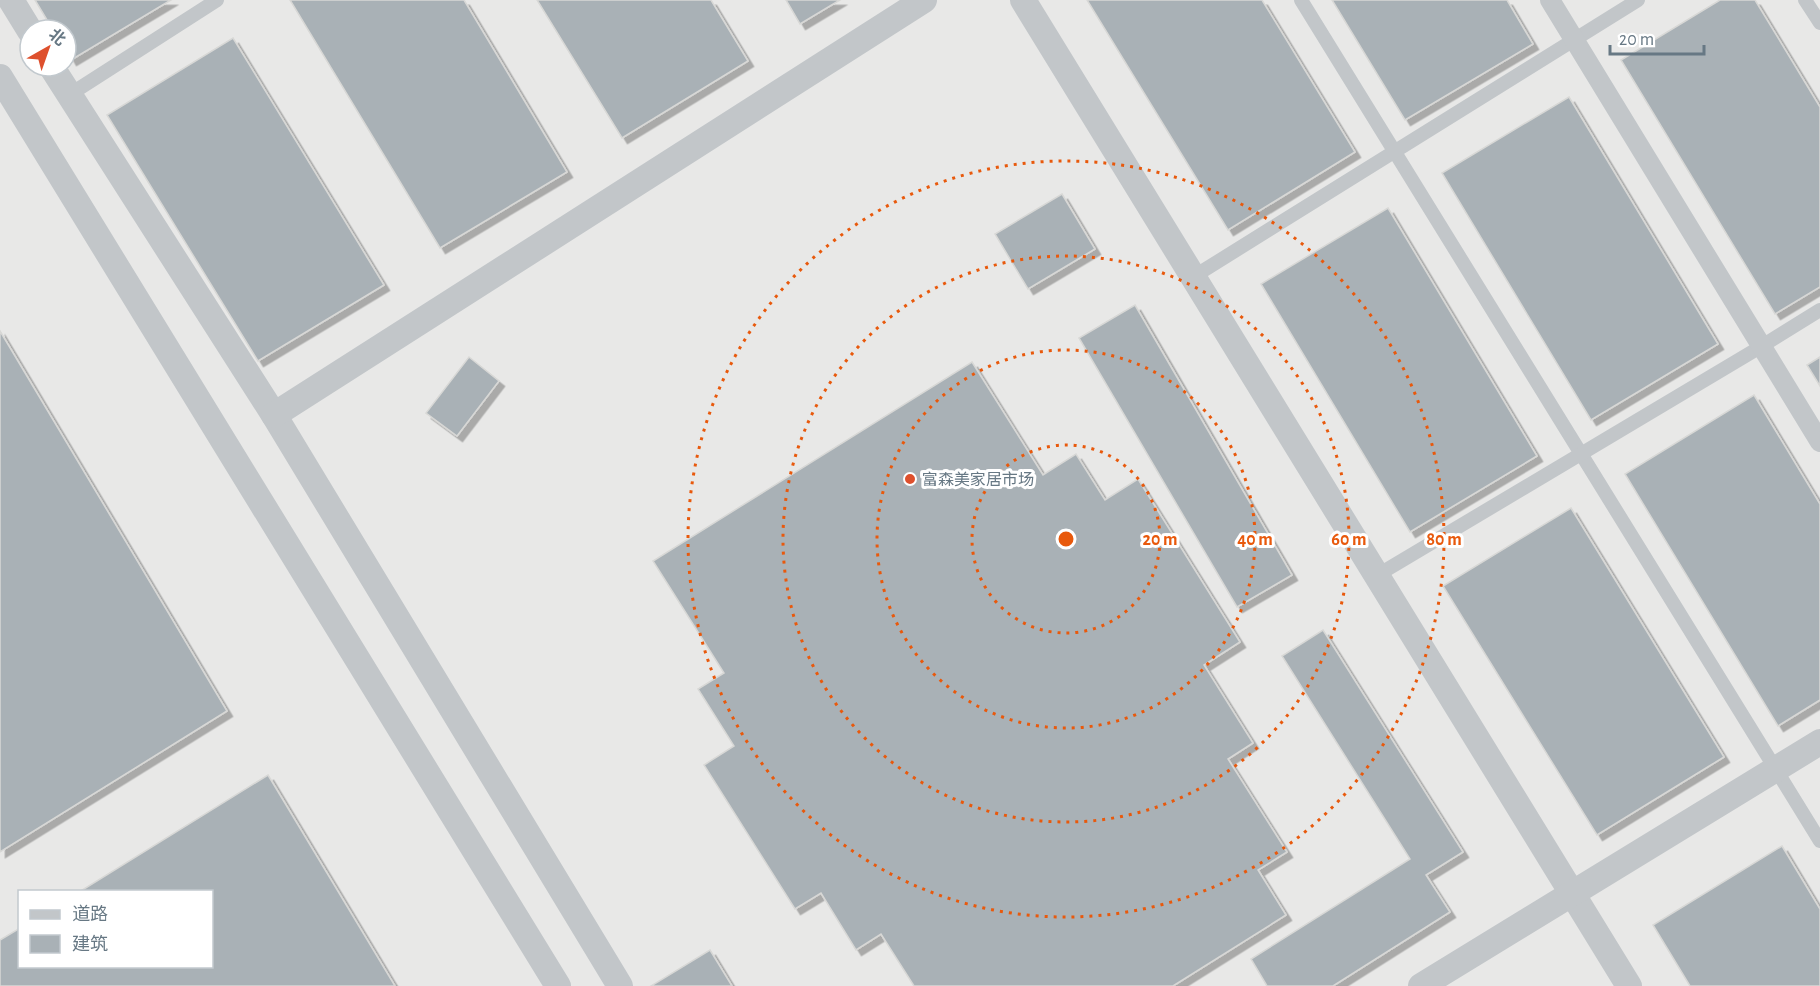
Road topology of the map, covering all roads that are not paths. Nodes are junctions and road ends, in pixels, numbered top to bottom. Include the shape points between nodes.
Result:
1 (11, 0) edge
2 (217, 0) edge
3 (924, 0) edge
4 (1023, 0) edge
5 (1301, 0) edge
6 (1550, 0) edge
7 (1638, 0) edge
8 (1805, 0) edge
9 (22, 18) edge
10 (1820, 23) edge
11 (1574, 39) junction
12 (0, 77) edge
13 (58, 78) edge
14 (69, 95) junction
15 (1394, 151) junction
16 (1193, 277) junction
17 (1820, 310) edge
18 (1762, 346) junction
19 (274, 415) junction
20 (1820, 442) edge
21 (1581, 454) junction
22 (1376, 576) junction
23 (1820, 742) edge
24 (1776, 769) junction
25 (1820, 841) edge
26 (1572, 894) junction
27 (558, 986) edge
28 (620, 986) edge
29 (1421, 986) edge
30 (1629, 986) edge

1 - 9 street
2 - 14 lane
3 - 19 street
4 - 16 street
5 - 15 lane
6 - 11 street
7 - 11 lane
8 - 10 lane
11 - 15 lane
11 - 18 street
12 - 27 street
13 - 14 street
14 - 19 street
15 - 16 lane
15 - 21 lane
16 - 22 street
17 - 18 lane
18 - 20 street
18 - 21 lane
19 - 28 street
21 - 22 lane
21 - 24 lane
22 - 26 street
23 - 24 street
24 - 25 lane
24 - 26 street
26 - 29 street
26 - 30 street

